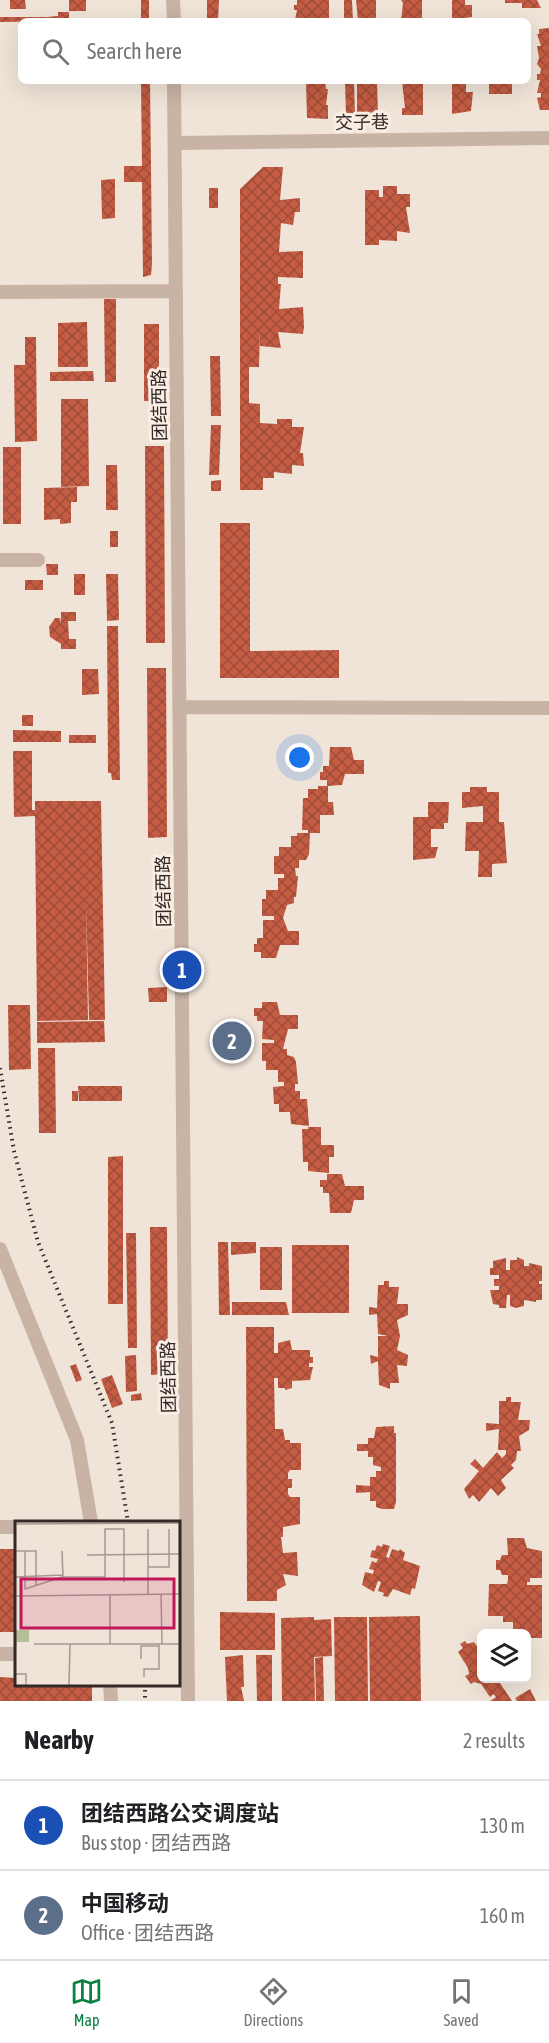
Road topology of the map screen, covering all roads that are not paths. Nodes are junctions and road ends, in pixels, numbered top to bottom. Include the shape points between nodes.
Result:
1 (173, 0) edge
2 (174, 18) edge
3 (174, 84) edge
4 (549, 138) edge
5 (175, 143) junction
6 (176, 291) junction
7 (0, 292) edge
8 (0, 560) edge
9 (38, 560) dead end
10 (180, 707) junction
11 (549, 708) edge
12 (0, 1249) edge
13 (91, 1521) edge
14 (110, 1686) edge
15 (111, 1701) edge
16 (188, 1701) edge

1 - 2 street
3 - 5 street, 团结西路
4 - 5 street, 交子巷
5 - 6 street, 团结西路
6 - 7 street
6 - 10 street, 团结西路
8 - 9 street
10 - 11 street
10 - 16 street, 团结西路
12 - 13 street via 77,1440
14 - 15 street

